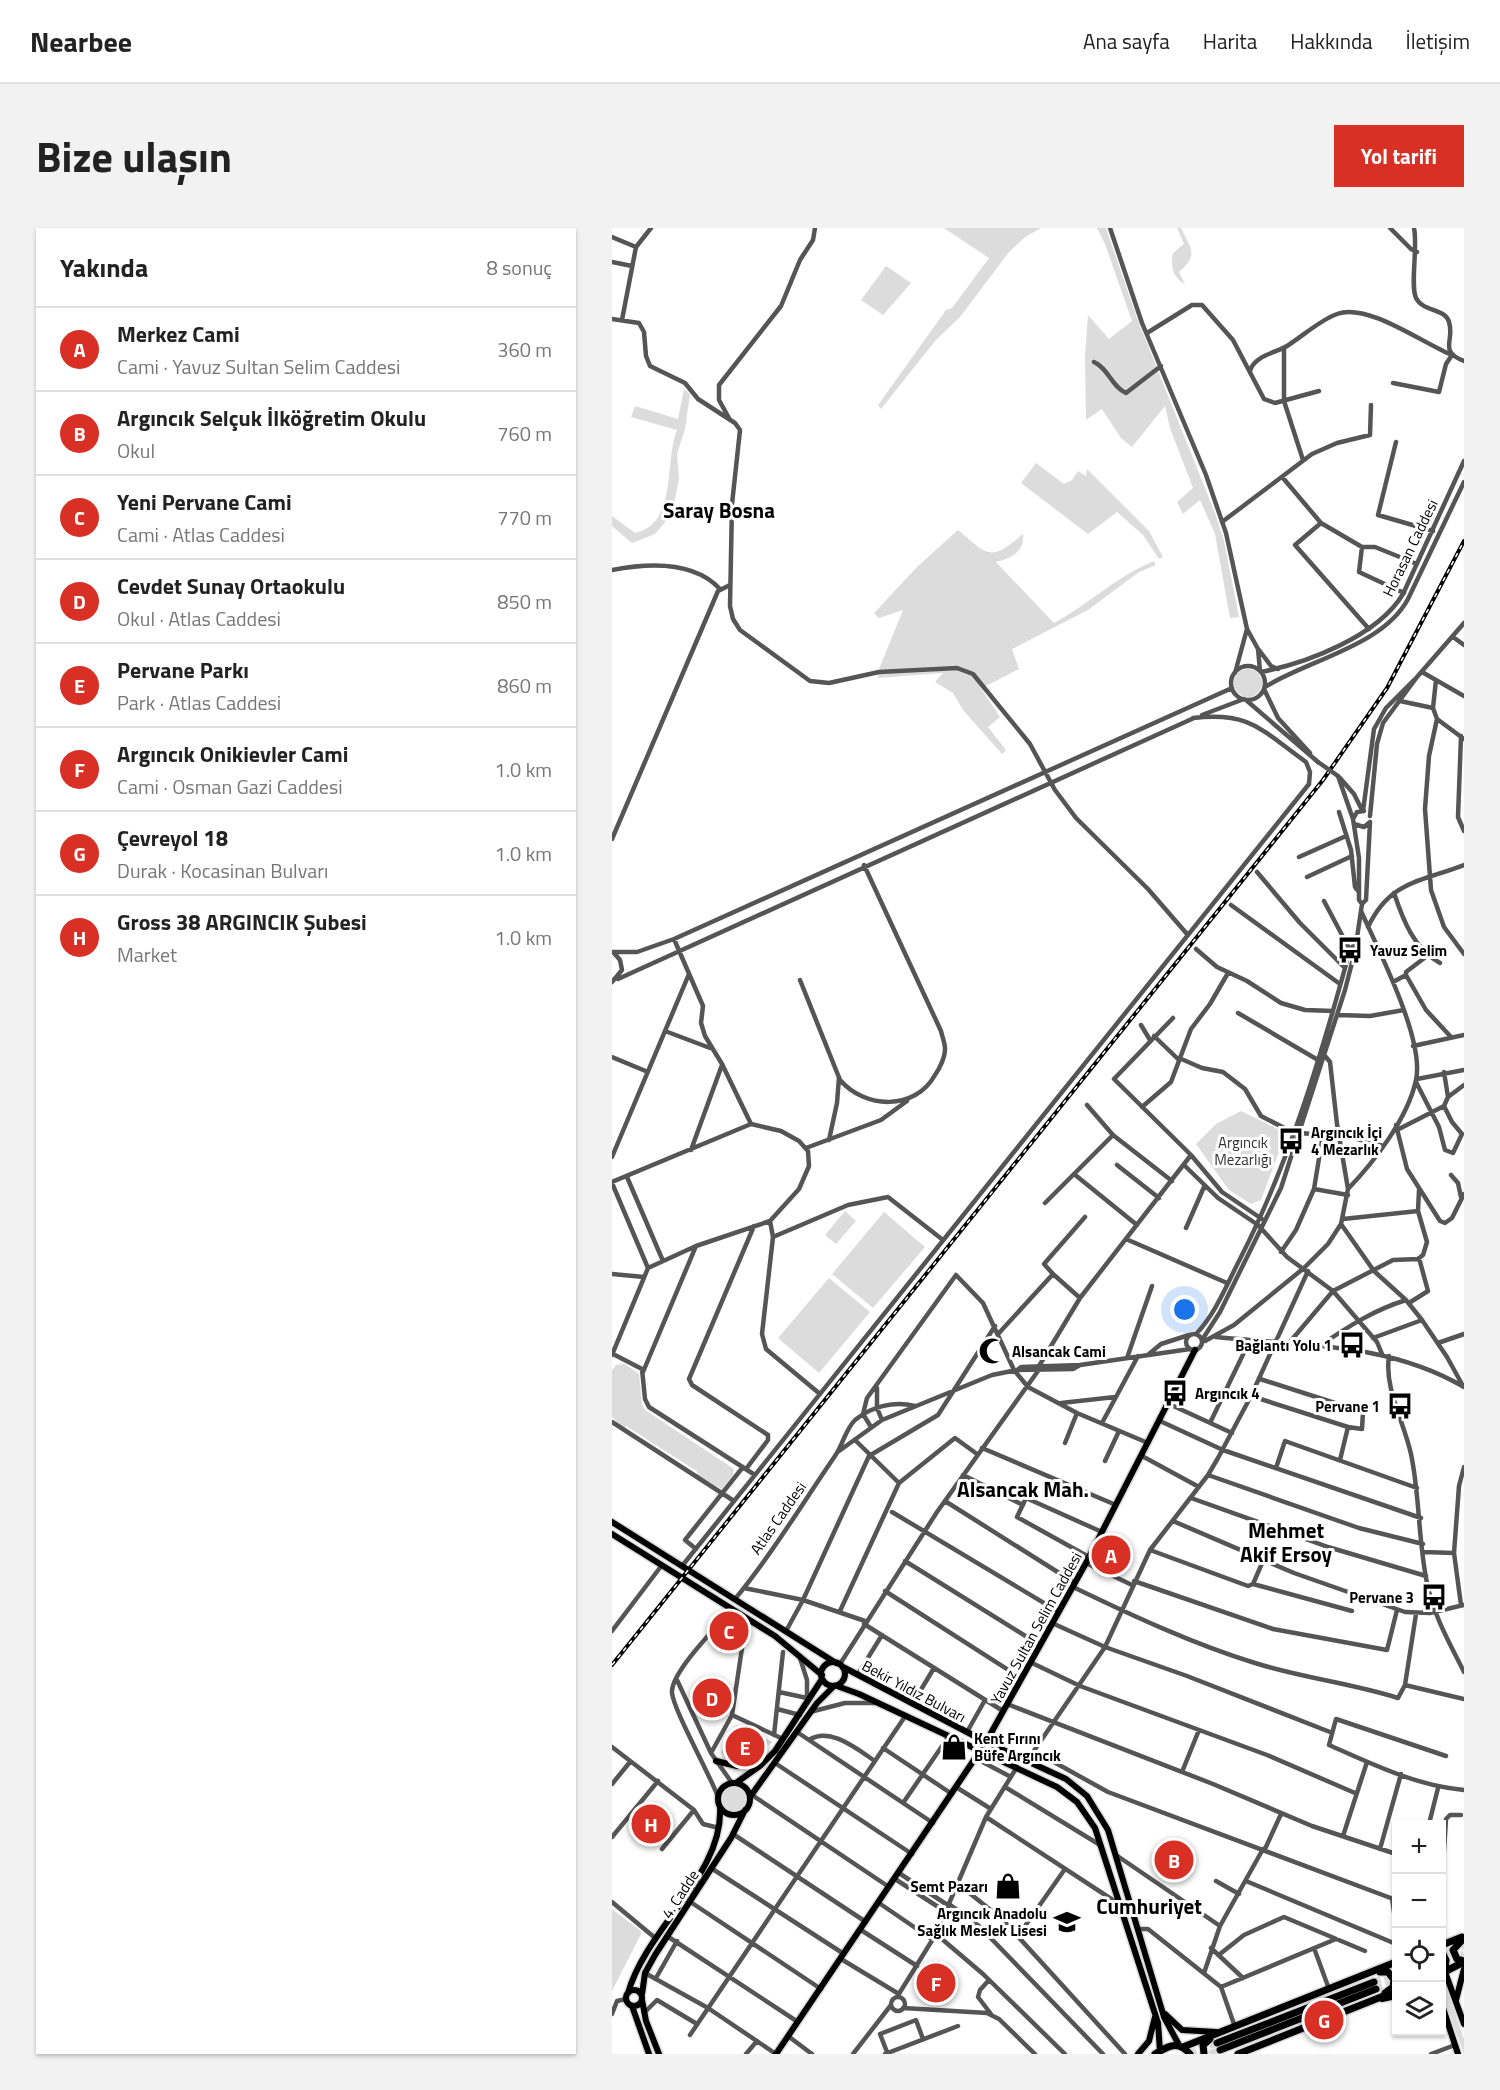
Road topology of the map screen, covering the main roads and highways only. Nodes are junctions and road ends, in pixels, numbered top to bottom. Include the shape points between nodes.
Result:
1 (1193, 1349) road end
2 (612, 1522) edge
3 (612, 1534) edge
4 (840, 1665) junction
5 (822, 1677) junction
6 (835, 1686) junction
7 (986, 1742) junction
8 (981, 1750) junction
9 (716, 1761) road end
10 (761, 1765) junction
11 (734, 1783) junction
12 (751, 1796) junction
13 (720, 1807) junction
14 (745, 1810) junction
15 (1464, 1937) edge
16 (1446, 1944) edge
17 (1464, 1961) edge
18 (1392, 1964) edge
19 (1464, 1969) edge
20 (1446, 1971) edge
21 (1366, 1975) junction
22 (1446, 1980) edge
23 (1375, 1985) tunnel mouth
24 (1392, 1993) edge
25 (627, 1996) junction
26 (642, 1997) junction
27 (1392, 1997) edge
28 (1375, 2000) junction
29 (1456, 2004) junction
30 (632, 2006) junction
31 (1163, 2011) junction
32 (1155, 2013) junction
33 (1446, 2021) edge
34 (1464, 2024) edge
35 (1220, 2032) junction
36 (1181, 2046) junction
37 (1219, 2047) tunnel mouth
38 (1158, 2053) edge
39 (649, 2054) edge
40 (659, 2054) edge
41 (776, 2054) edge
42 (1138, 2054) edge
43 (1190, 2054) edge
44 (1204, 2054) edge
45 (1238, 2054) edge
46 (1458, 2054) edge

1 - 7 main road, Yavuz Sultan Selim Caddesi via 1102,1532
2 - 4 main road, Bekir Yıldız Bulvarı
3 - 5 main road via 797,1653
4 - 5 main road via 825,1666
4 - 6 main road via 845,1678
4 - 7 main road, Bekir Yıldız Bulvarı
5 - 6 main road via 826,1684
5 - 10 main road via 800,1716
6 - 8 main road, Bekir Yıldız Bulvarı
6 - 12 main road via 810,1712
7 - 8 main road, Yavuz Sultan Selim Caddesi
7 - 31 main road, Bekir Yıldız Bulvarı via 1072,1783 1087,1796 1104,1822 1116,1855
8 - 32 main road, Bekir Yıldız Bulvarı via 1072,1797 1091,1820
8 - 41 main road, Yavuz Sultan Selim Caddesi
9 - 10 main road via 738,1766
10 - 11 main road
11 - 12 main road via 745,1787
11 - 13 main road via 722,1787
12 - 14 main road
13 - 14 main road via 732,1815
13 - 25 main road, 4. Cadde via 719,1828 707,1862 654,1937 635,1970
14 - 26 main road, 4. Cadde via 645,1972
15 - 16 highway
15 - 17 highway via 1453,1950 1457,1959
17 - 20 highway
18 - 21 highway
19 - 29 main road
21 - 28 highway via 1386,1971 1394,1978 1393,1987
21 - 35 highway
22 - 29 main road
23 - 37 highway
24 - 28 highway
25 - 26 main road via 637,1990
25 - 30 main road
26 - 30 main road via 638,2005
26 - 40 main road, 4. Cadde
27 - 28 main road
28 - 45 highway
29 - 34 main road
30 - 39 main road
31 - 35 main road via 1182,2030
31 - 36 main road, Bekir Yıldız Bulvarı
32 - 38 main road, Bekir Yıldız Bulvarı
32 - 42 main road via 1151,2037
33 - 46 main road
35 - 36 highway
35 - 44 highway via 1205,2043
36 - 38 highway via 1168,2046
36 - 43 highway

